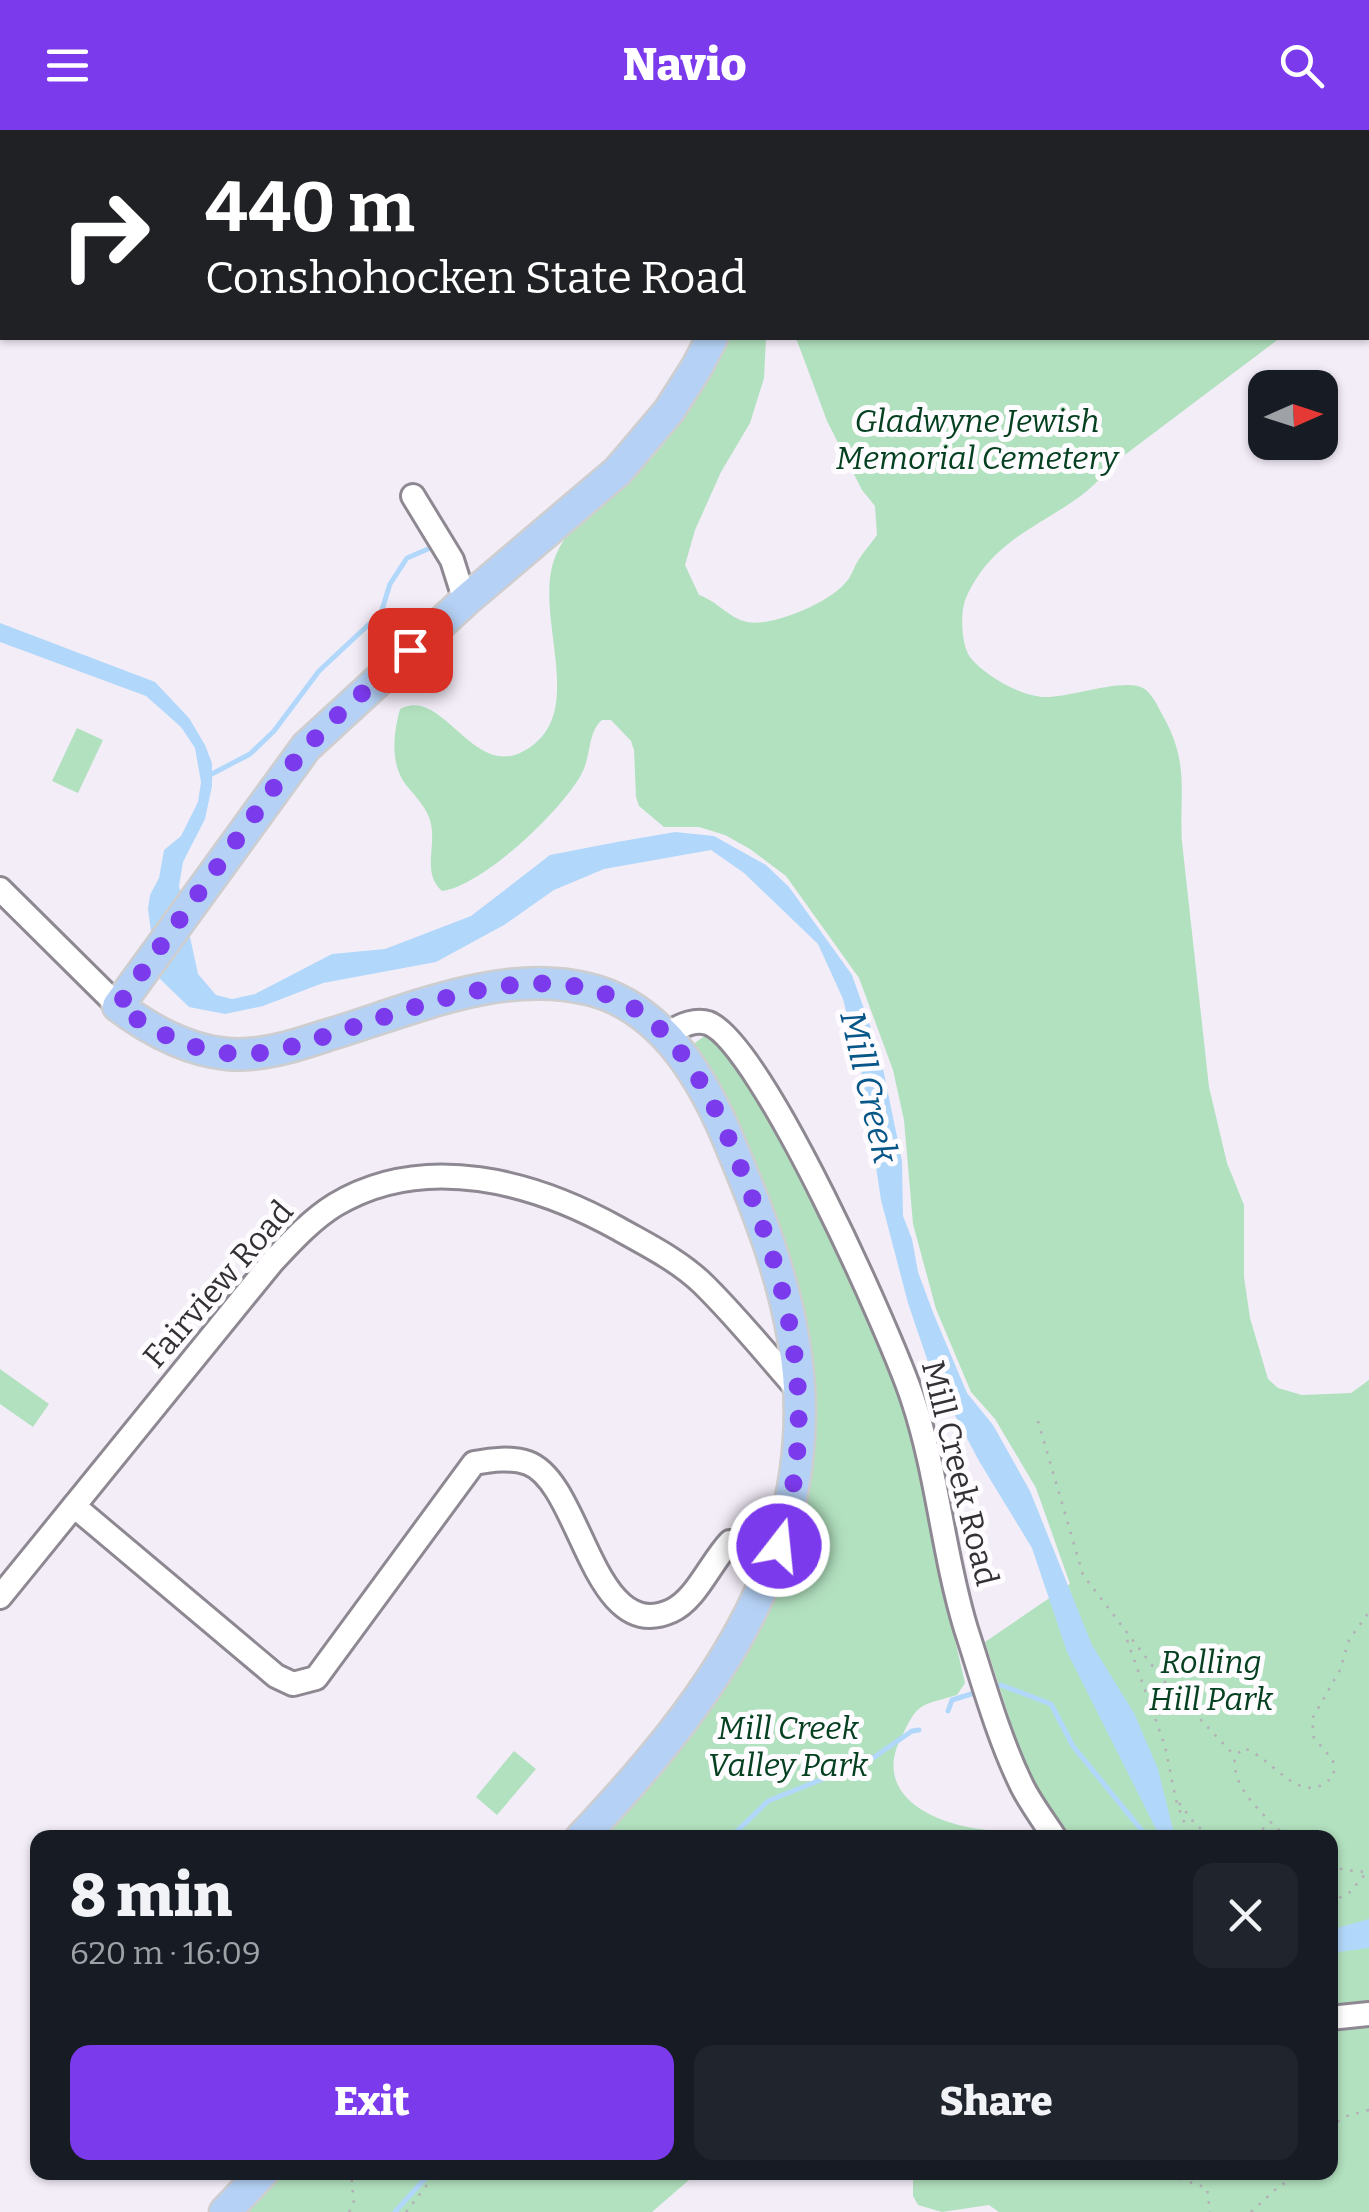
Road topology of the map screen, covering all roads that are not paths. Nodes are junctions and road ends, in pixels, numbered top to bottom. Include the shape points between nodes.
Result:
1 (711, 340) edge
2 (414, 496) dead end
3 (465, 600) junction
4 (0, 889) edge
5 (118, 1006) junction
6 (665, 1034) junction
7 (799, 1390) junction
8 (74, 1506) junction
9 (777, 1553) junction
10 (0, 1597) edge
11 (588, 1830) edge
12 (1050, 1830) edge
13 (1369, 2014) edge
14 (1338, 2017) edge
15 (255, 2180) edge
16 (225, 2212) edge

1 - 3 main road via 669,410 618,471
2 - 3 street via 452,560
3 - 5 main road via 306,747
4 - 5 street
5 - 6 main road via 185,1044 246,1054 288,1048 476,991 552,984 613,998
6 - 7 main road via 712,1104 754,1204 789,1315
6 - 12 street, Mill Creek Road via 703,1022 726,1037 773,1104 843,1233 914,1401 950,1571 987,1690 1023,1789
7 - 8 street, Fairview Road via 702,1282 659,1251 584,1209 526,1187 428,1178 364,1192 303,1230
7 - 9 main road via 798,1469
8 - 9 street via 293,1684 316,1678 474,1463 529,1463 542,1473 607,1590 648,1616 672,1611 699,1588 730,1542
8 - 10 street, Fairview Road
9 - 11 main road via 745,1625 698,1701
13 - 14 street
15 - 16 main road

